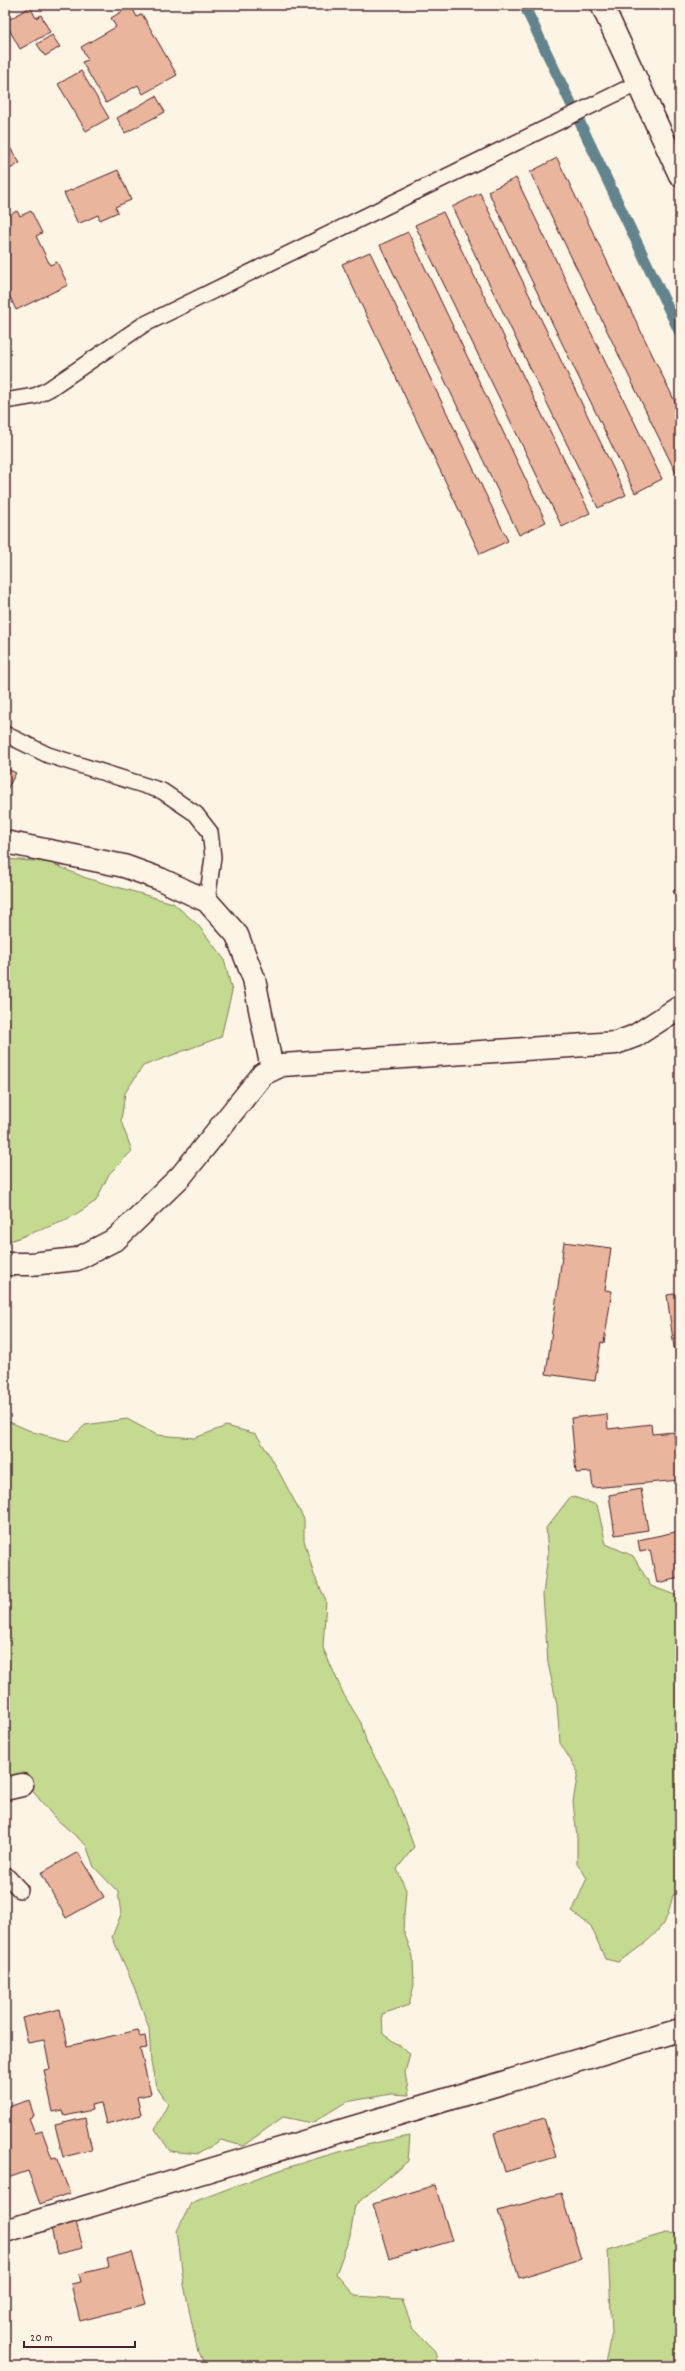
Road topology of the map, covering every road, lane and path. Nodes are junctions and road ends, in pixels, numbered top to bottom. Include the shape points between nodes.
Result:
1 (602, 5) edge
2 (638, 83) junction
3 (680, 176) edge
4 (5, 401) edge
5 (5, 734) edge
6 (5, 842) edge
7 (207, 901) junction
8 (680, 1007) edge
9 (272, 1069) junction
10 (5, 1264) edge
11 (5, 1874) edge
12 (20, 1890) dead end
13 (680, 2030) edge
14 (5, 2231) edge

1 - 2 street
2 - 3 street
2 - 4 lane via 143,325 49,389 35,396
5 - 7 lane via 48,755 162,791 196,814 210,832 213,856
6 - 7 street via 124,866 160,879
7 - 9 street via 237,934 254,979
8 - 9 street via 635,1036 616,1042 282,1065
9 - 10 street via 262,1074 181,1176 116,1238 77,1259
11 - 12 lane
13 - 14 street

